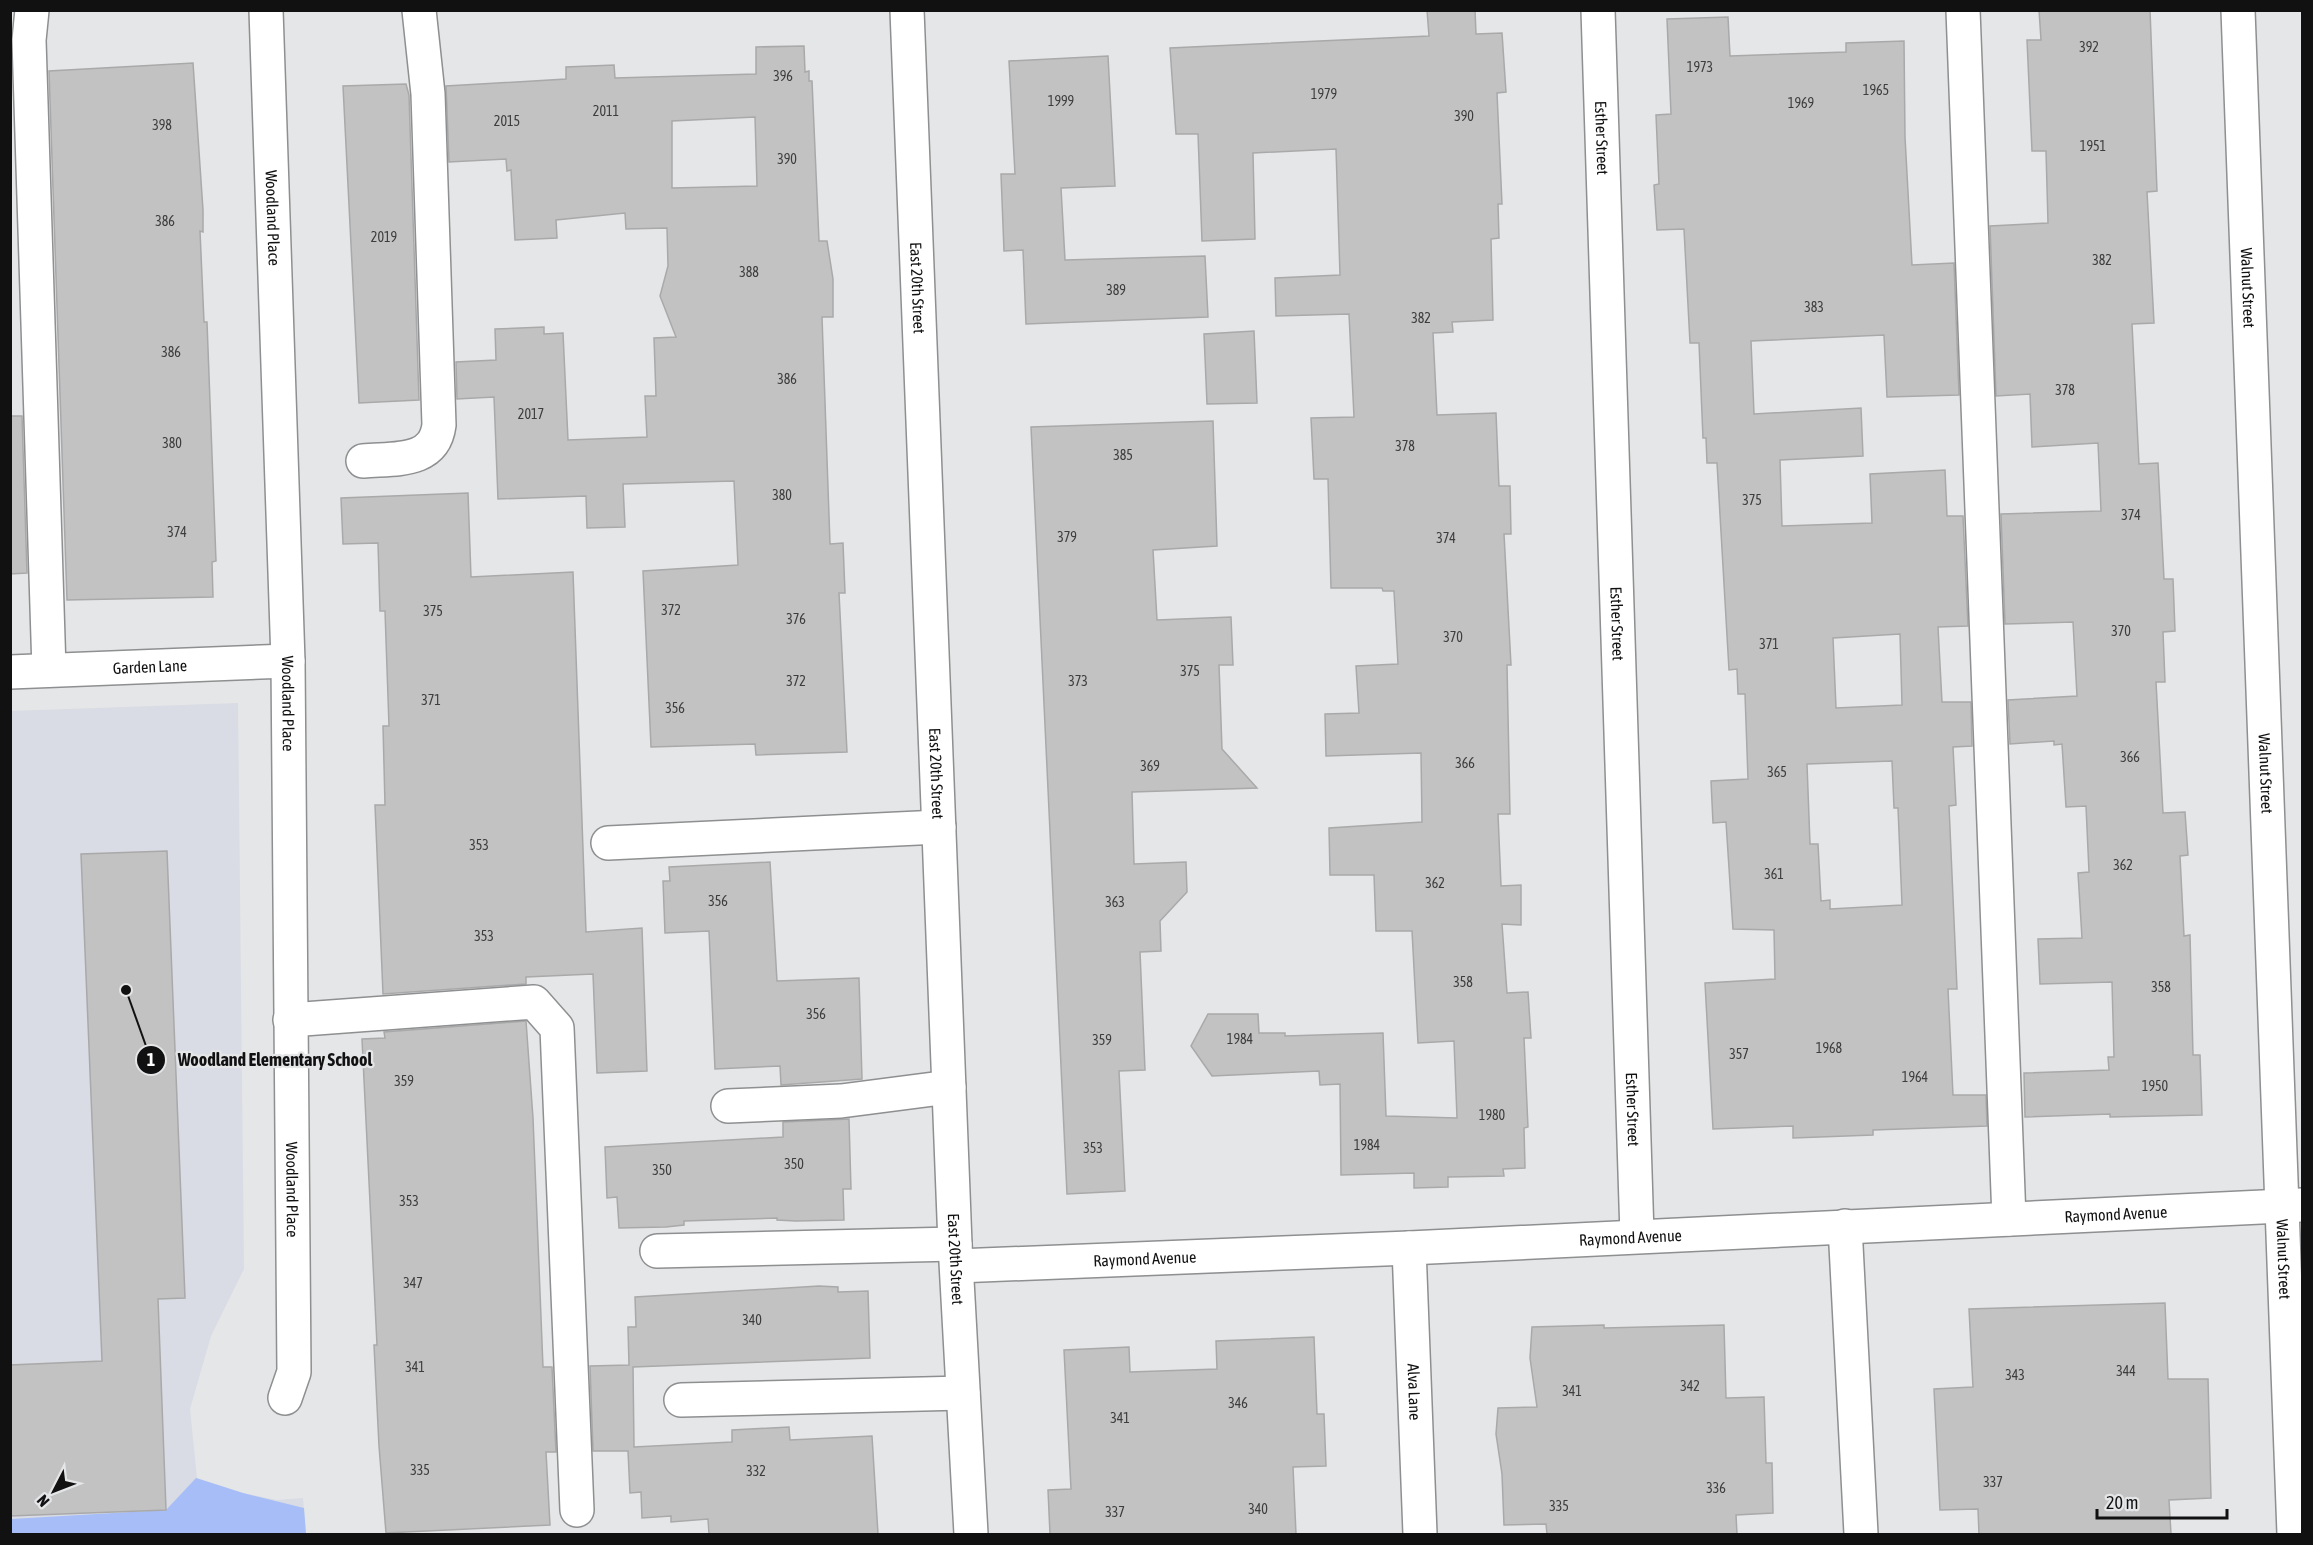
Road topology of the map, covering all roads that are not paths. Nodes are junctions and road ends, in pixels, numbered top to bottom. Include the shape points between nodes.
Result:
1 (32, 10) edge
2 (266, 10) edge
3 (419, 10) edge
4 (906, 10) edge
5 (1598, 10) edge
6 (1964, 10) edge
7 (2238, 10) edge
8 (363, 461) dead end
9 (288, 661) junction
10 (49, 670) junction
11 (10, 672) edge
12 (939, 827) junction
13 (608, 843) dead end
14 (290, 1020) junction
15 (949, 1087) junction
16 (728, 1106) dead end
17 (2292, 1206) edge
18 (2009, 1219) junction
19 (1845, 1226) junction
20 (1636, 1235) junction
21 (1409, 1248) junction
22 (657, 1251) dead end
23 (956, 1255) junction
24 (963, 1394) junction
25 (285, 1398) dead end
26 (681, 1400) dead end
27 (577, 1510) dead end
28 (971, 1534) edge
29 (1420, 1534) edge
30 (1861, 1534) edge
31 (2294, 1534) edge

1 - 10 street via 30,52
2 - 9 street, Woodland Place
3 - 8 street via 428,94 439,425 430,448 416,456
4 - 12 street, East 20th Street
5 - 20 street, Esther Street
6 - 18 street
7 - 17 street, Walnut Street
9 - 10 street, Garden Lane
9 - 14 street, Woodland Place
10 - 11 street, Garden Lane
12 - 13 street
12 - 15 street, East 20th Street
14 - 25 street, Woodland Place via 294,1372
14 - 27 street via 534,1002 557,1028
15 - 16 street via 841,1101
15 - 23 street, East 20th Street
17 - 18 street, Raymond Avenue
17 - 31 street, Walnut Street
18 - 19 street, Raymond Avenue
19 - 20 street, Raymond Avenue
19 - 30 street
20 - 21 street, Raymond Avenue
21 - 23 street, Raymond Avenue
21 - 29 street, Alva Lane
22 - 23 street, Raymond Avenue
23 - 24 street, East 20th Street
24 - 26 street
24 - 28 street, East 20th Street

